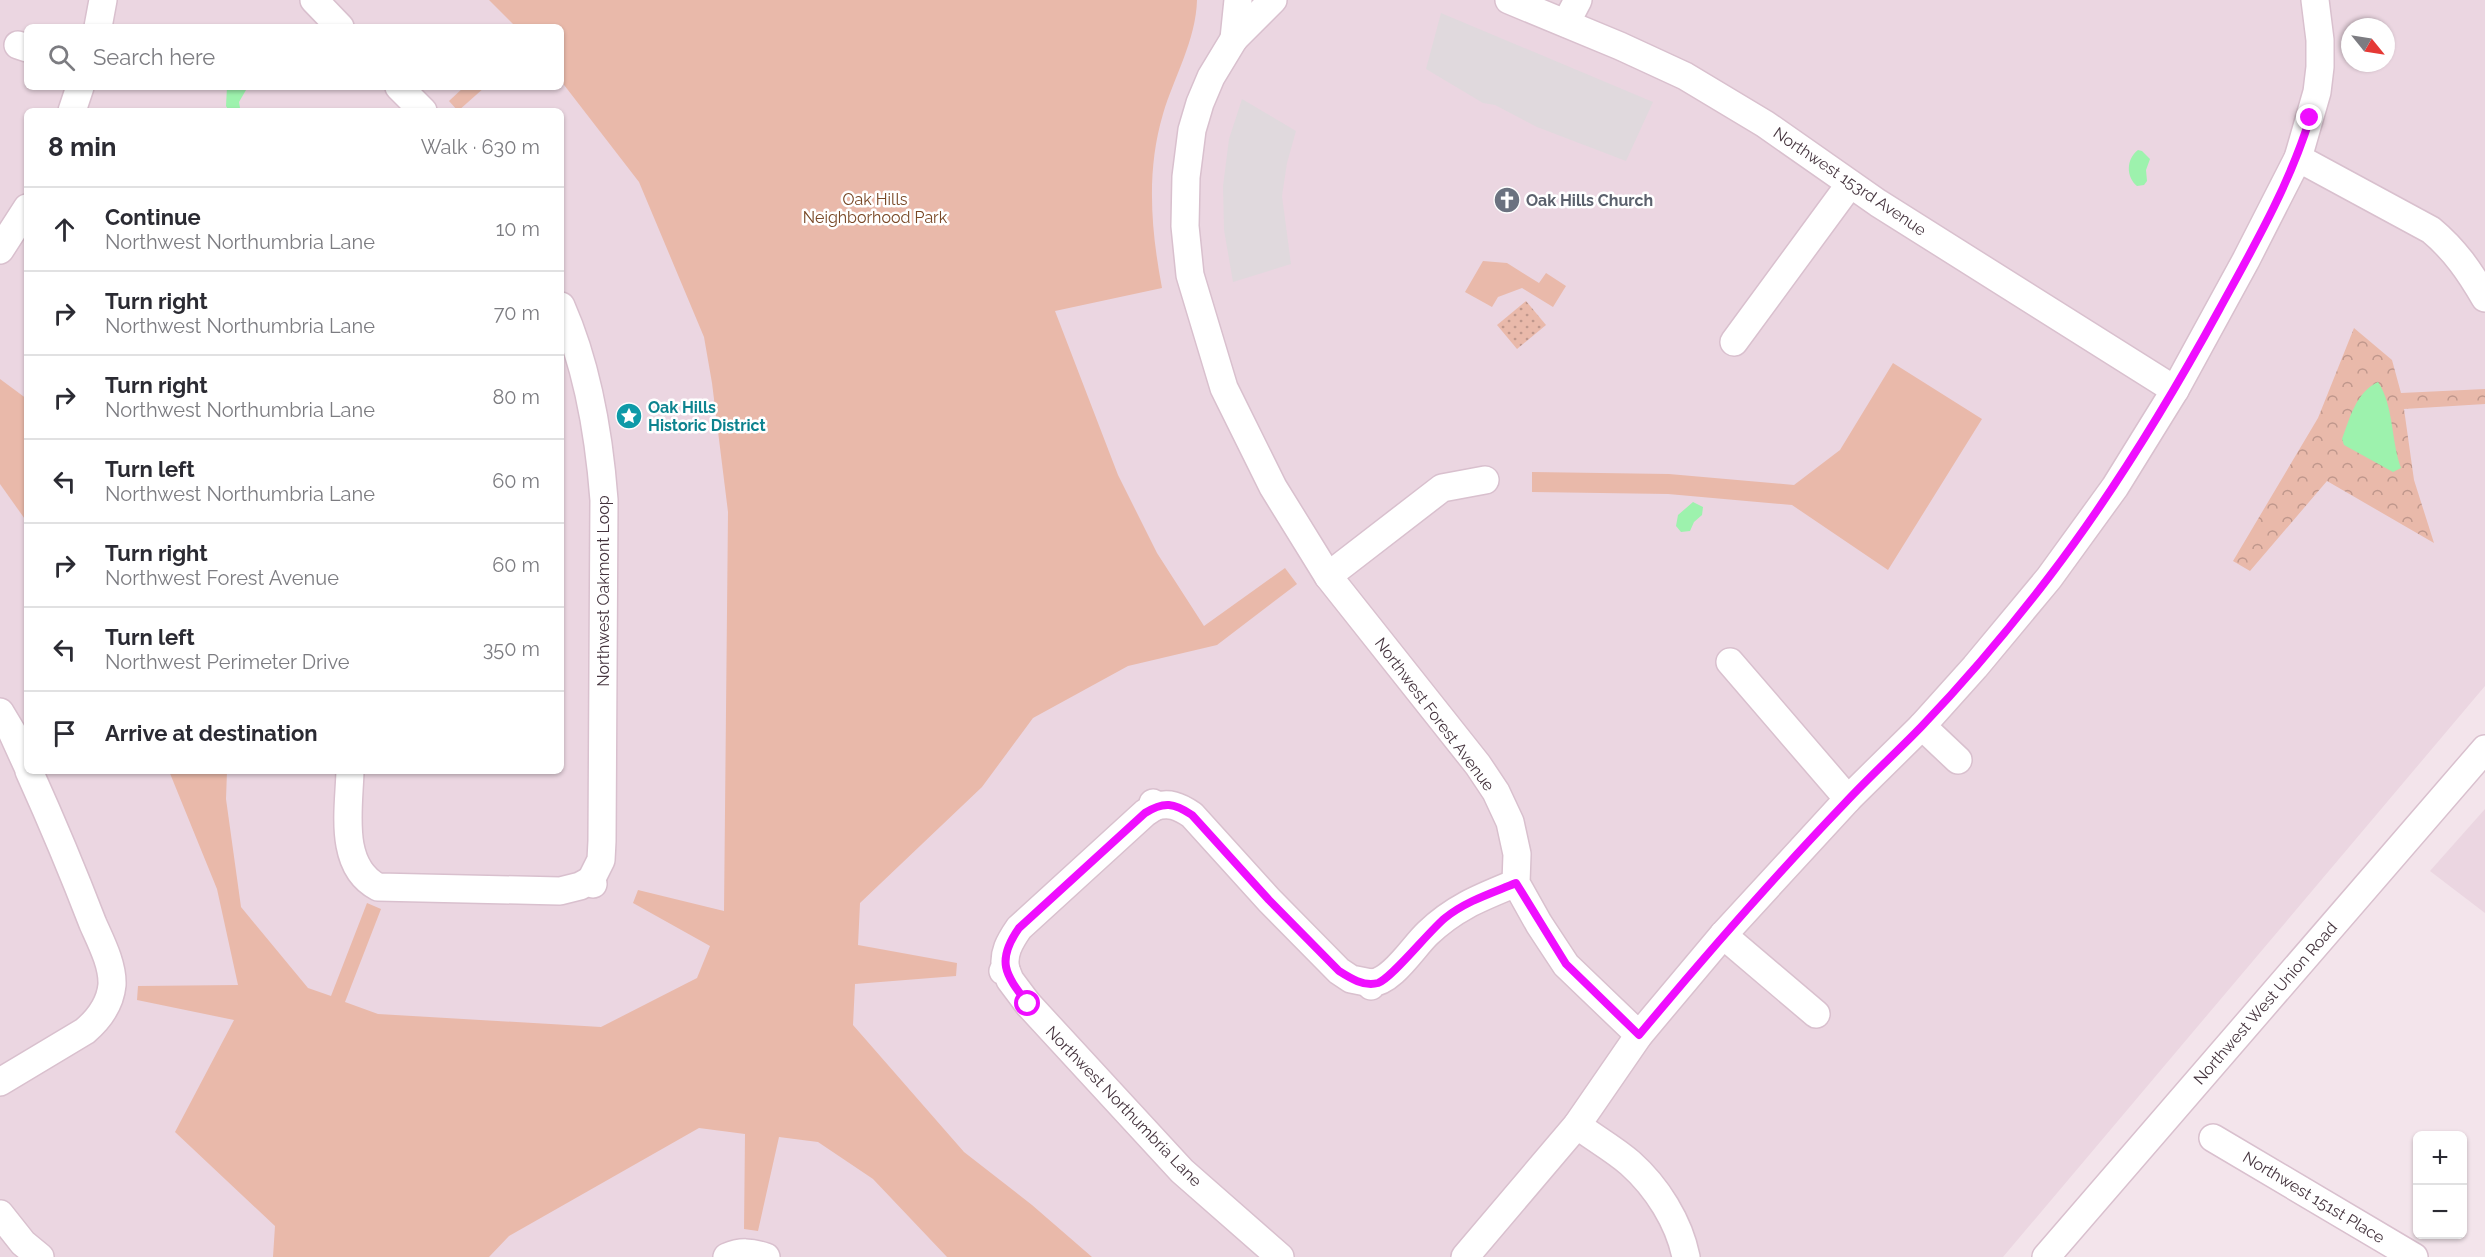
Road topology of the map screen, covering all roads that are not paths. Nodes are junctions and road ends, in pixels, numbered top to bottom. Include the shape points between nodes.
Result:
1 (103, 0) edge
2 (314, 0) edge
3 (1238, 0) edge
4 (1273, 0) edge
5 (1509, 0) edge
6 (2315, 0) edge
7 (1572, 11) edge
8 (99, 24) edge
9 (337, 24) edge
10 (1234, 39) junction
11 (79, 90) edge
12 (402, 90) edge
13 (73, 108) edge
14 (420, 108) edge
15 (2298, 158) junction
16 (1850, 184) junction
17 (24, 213) edge
18 (0, 250) edge
19 (2485, 298) edge
20 (564, 315) edge
21 (1734, 342) dead end
22 (2175, 390) junction
23 (1485, 480) dead end
24 (1328, 576) junction
25 (1730, 662) dead end
26 (1922, 726) junction
27 (4, 727) edge
28 (2483, 754) edge
29 (24, 760) edge
30 (1958, 760) dead end
31 (30, 774) edge
32 (350, 774) edge
33 (1848, 799) junction
34 (1516, 883) junction
35 (1723, 935) junction
36 (1816, 1014) dead end
37 (1639, 1035) junction
38 (0, 1082) edge
39 (1577, 1125) junction
40 (2213, 1138) dead end
41 (0, 1214) edge
42 (40, 1257) edge
43 (727, 1257) edge
44 (766, 1257) edge
45 (1280, 1257) edge
46 (1465, 1257) edge
47 (1686, 1257) edge
48 (2046, 1257) edge
49 (2414, 1257) edge

1 - 8 street
2 - 9 street
3 - 10 street, Northwest Forest Avenue
4 - 10 street, Northwest Forest Avenue
5 - 7 street, Northwest 153rd Avenue
6 - 15 street via 2320,68
7 - 16 street, Northwest 153rd Avenue via 1766,124
10 - 24 street, Northwest Forest Avenue via 1211,77 1192,130 1185,226 1190,275 1224,388 1274,487
11 - 13 street
12 - 14 street
15 - 19 street via 2431,230 2449,245
15 - 22 street
16 - 21 street
16 - 22 street, Northwest 153rd Avenue
17 - 18 street
20 - 32 street, Northwest Oakmont Loop via 581,364 600,445 604,500 602,841 601,860 592,882 560,891 378,887 363,877 352,857
22 - 26 street via 2115,487 2049,578
23 - 24 street via 1442,488
24 - 34 street, Northwest Forest Avenue via 1496,792 1510,822 1517,854
25 - 33 street
26 - 30 street
26 - 33 street
27 - 29 street
28 - 48 street, Northwest West Union Road
31 - 38 street via 68,857 108,963 112,984 109,1001 96,1022
33 - 35 street
34 - 37 street via 1566,964
34 - 45 street, Northwest Northumbria Lane via 1465,904 1447,916 1387,978 1371,985 1339,971 1192,815 1179,806 1154,805 1019,928 1009,942 1004,971 1028,1004 1182,1171
35 - 36 street
35 - 37 street
37 - 39 street
39 - 46 street
39 - 47 street via 1630,1163 1652,1186 1682,1236
40 - 49 street, Northwest 151st Place
41 - 42 street
43 - 44 street via 750,1252

